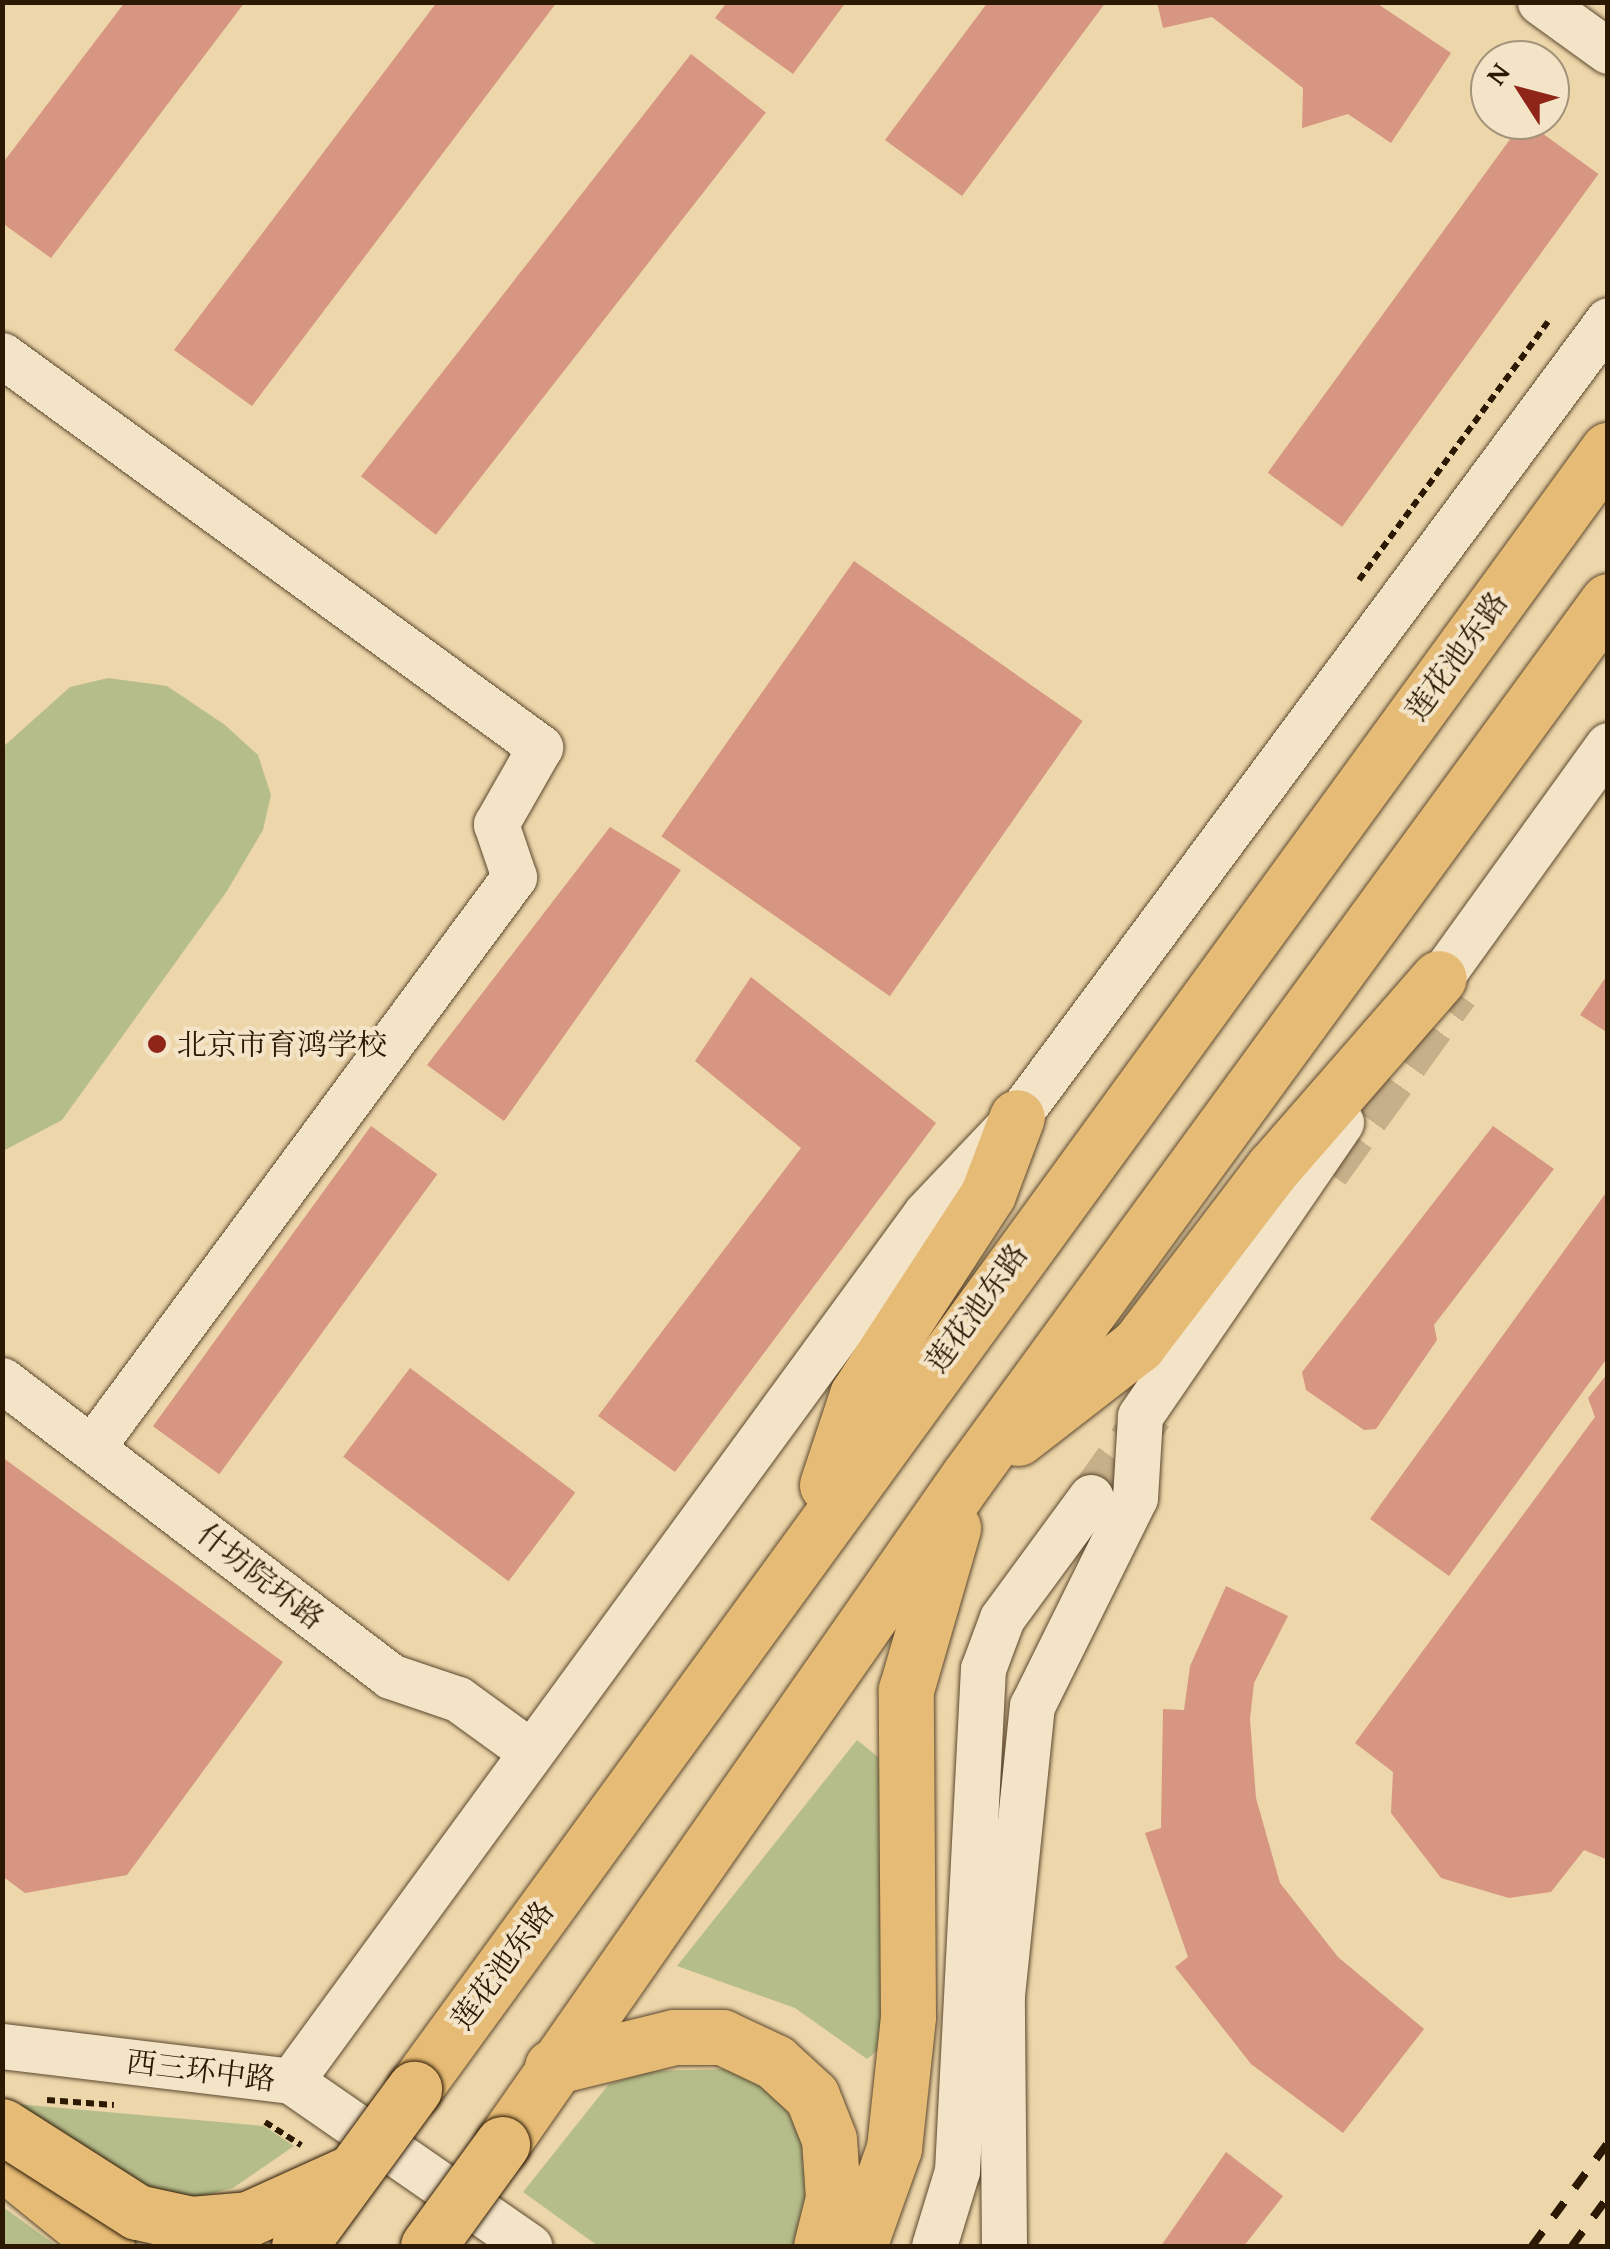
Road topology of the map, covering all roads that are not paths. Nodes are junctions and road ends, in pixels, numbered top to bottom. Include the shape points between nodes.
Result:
1 (1540, 2) edge
2 (1608, 51) edge
3 (1608, 320) edge
4 (2, 355) edge
5 (1608, 450) edge
6 (1608, 601) edge
7 (1608, 745) edge
8 (1439, 978) junction
9 (1018, 1117) junction
10 (2, 1380) edge
11 (94, 1446) junction
12 (968, 1478) junction
13 (1091, 1496) tunnel mouth
14 (810, 1533) junction
15 (531, 1752) junction
16 (981, 1987) junction
17 (2, 2046) edge
18 (552, 2067) junction
19 (291, 2082) junction
20 (13, 2112) edge
21 (2, 2161) edge
22 (335, 2164) junction
23 (107, 2246) edge
24 (299, 2246) edge
25 (428, 2246) edge
26 (529, 2246) edge
27 (821, 2246) edge
28 (859, 2246) edge
29 (934, 2246) edge
30 (1004, 2246) edge

1 - 2 street
3 - 9 street
4 - 11 street via 540,747 496,824 514,877
5 - 14 highway, 莲花池东路
6 - 12 highway
7 - 8 street
8 - 12 highway via 1273,1168 1138,1345
8 - 16 street via 1140,1416 1135,1498 1032,1706
9 - 14 highway via 988,1194 857,1395
9 - 15 street via 926,1213
10 - 11 street, 什坊院环路
11 - 15 street, 什坊院环路 via 390,1676 458,1699
12 - 18 highway
12 - 28 highway via 906,1690 908,2016 894,2148
13 - 16 street via 1002,1618 984,1669
14 - 22 highway, 莲花池东路, bridge via 414,2089
15 - 19 street
16 - 29 street via 956,2171
16 - 30 street
17 - 19 street, 西三环中路
18 - 25 highway, bridge
18 - 27 highway via 674,2038 722,2037 774,2062 812,2096 829,2139 833,2198
19 - 26 street, 西三环中路
20 - 22 highway, bridge via 136,2212 192,2224 248,2219
21 - 23 highway
22 - 24 highway, 莲花池东路, bridge

